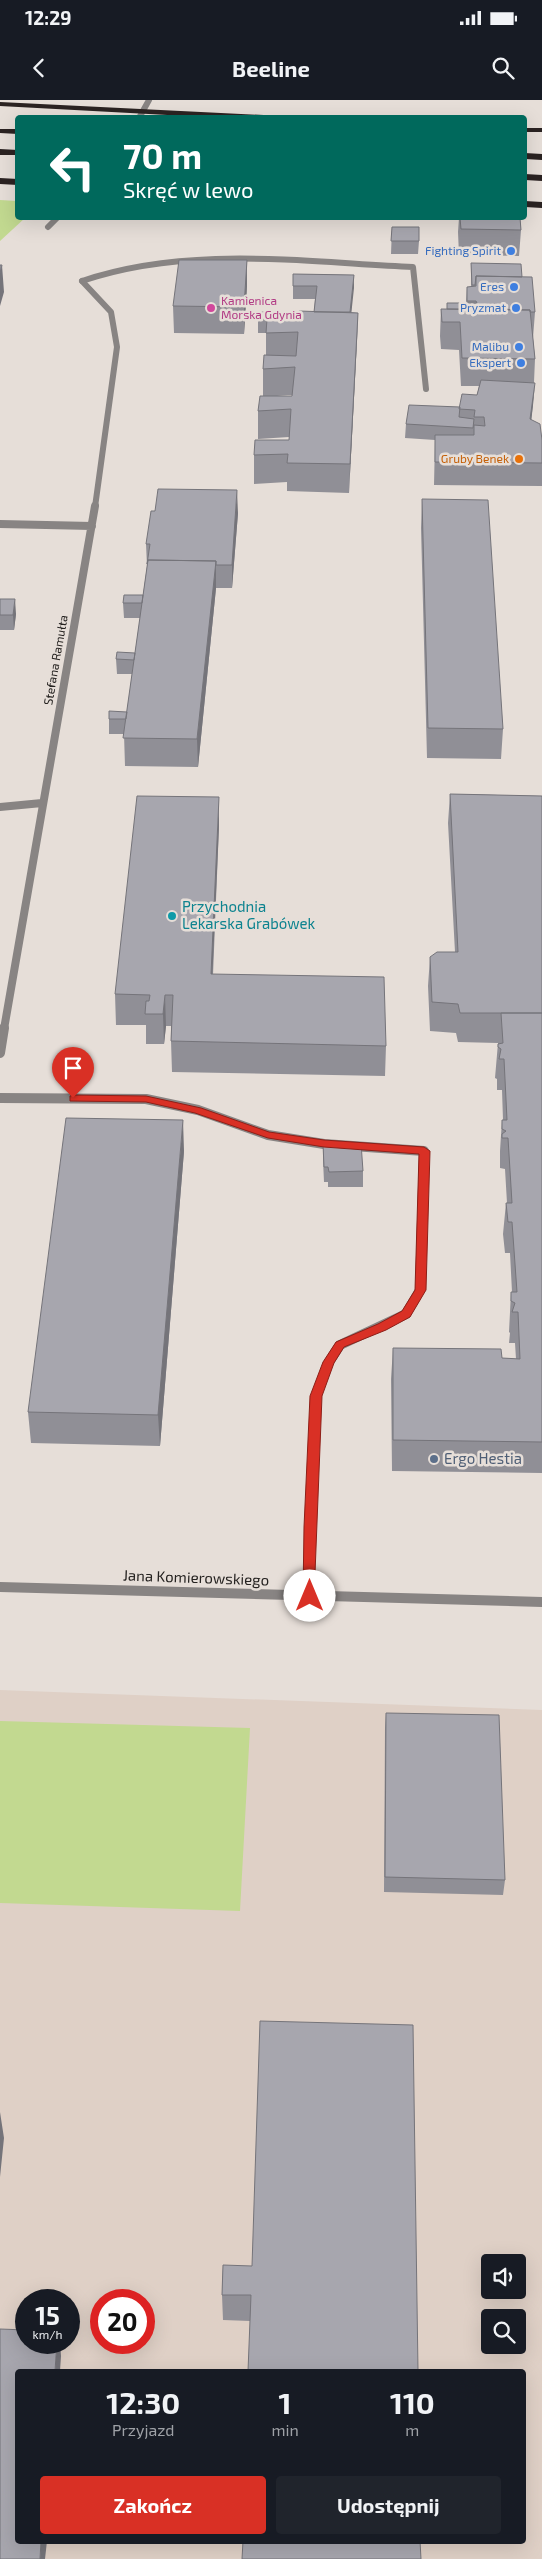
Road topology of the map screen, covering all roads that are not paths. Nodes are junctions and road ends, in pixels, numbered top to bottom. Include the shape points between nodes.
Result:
1 (149, 100) edge
2 (0, 104) edge
3 (141, 115) edge
4 (232, 115) edge
5 (527, 130) edge
6 (542, 130) edge
7 (0, 131) edge
8 (15, 132) edge
9 (0, 152) edge
10 (15, 153) edge
11 (527, 156) edge
12 (542, 157) edge
13 (527, 178) edge
14 (542, 178) edge
15 (0, 181) edge
16 (15, 182) edge
17 (527, 204) edge
18 (542, 205) edge
19 (55, 220) edge
20 (48, 227) dead end
21 (426, 389) dead end
22 (0, 524) edge
23 (92, 526) junction
24 (42, 803) junction
25 (0, 807) edge
26 (0, 1053) edge
27 (0, 1098) edge
28 (0, 1587) edge
29 (310, 1596) junction
30 (542, 1602) edge

1 - 3 street
2 - 4 highway
5 - 6 highway
7 - 8 highway
9 - 10 highway
11 - 12 highway
13 - 14 highway
15 - 16 highway
17 - 18 highway
19 - 20 street
21 - 23 street, Stefana Ramułta via 413,267 179,259 117,268 82,281 111,312 118,347
22 - 23 street
23 - 24 street, Stefana Ramułta
24 - 25 street
24 - 26 street, Stefana Ramułta
27 - 29 street via 146,1099 198,1110 268,1135 324,1144 424,1151 420,1290 406,1314 340,1344 316,1396
28 - 29 street, Jana Komierowskiego
29 - 30 street, Jana Komierowskiego

